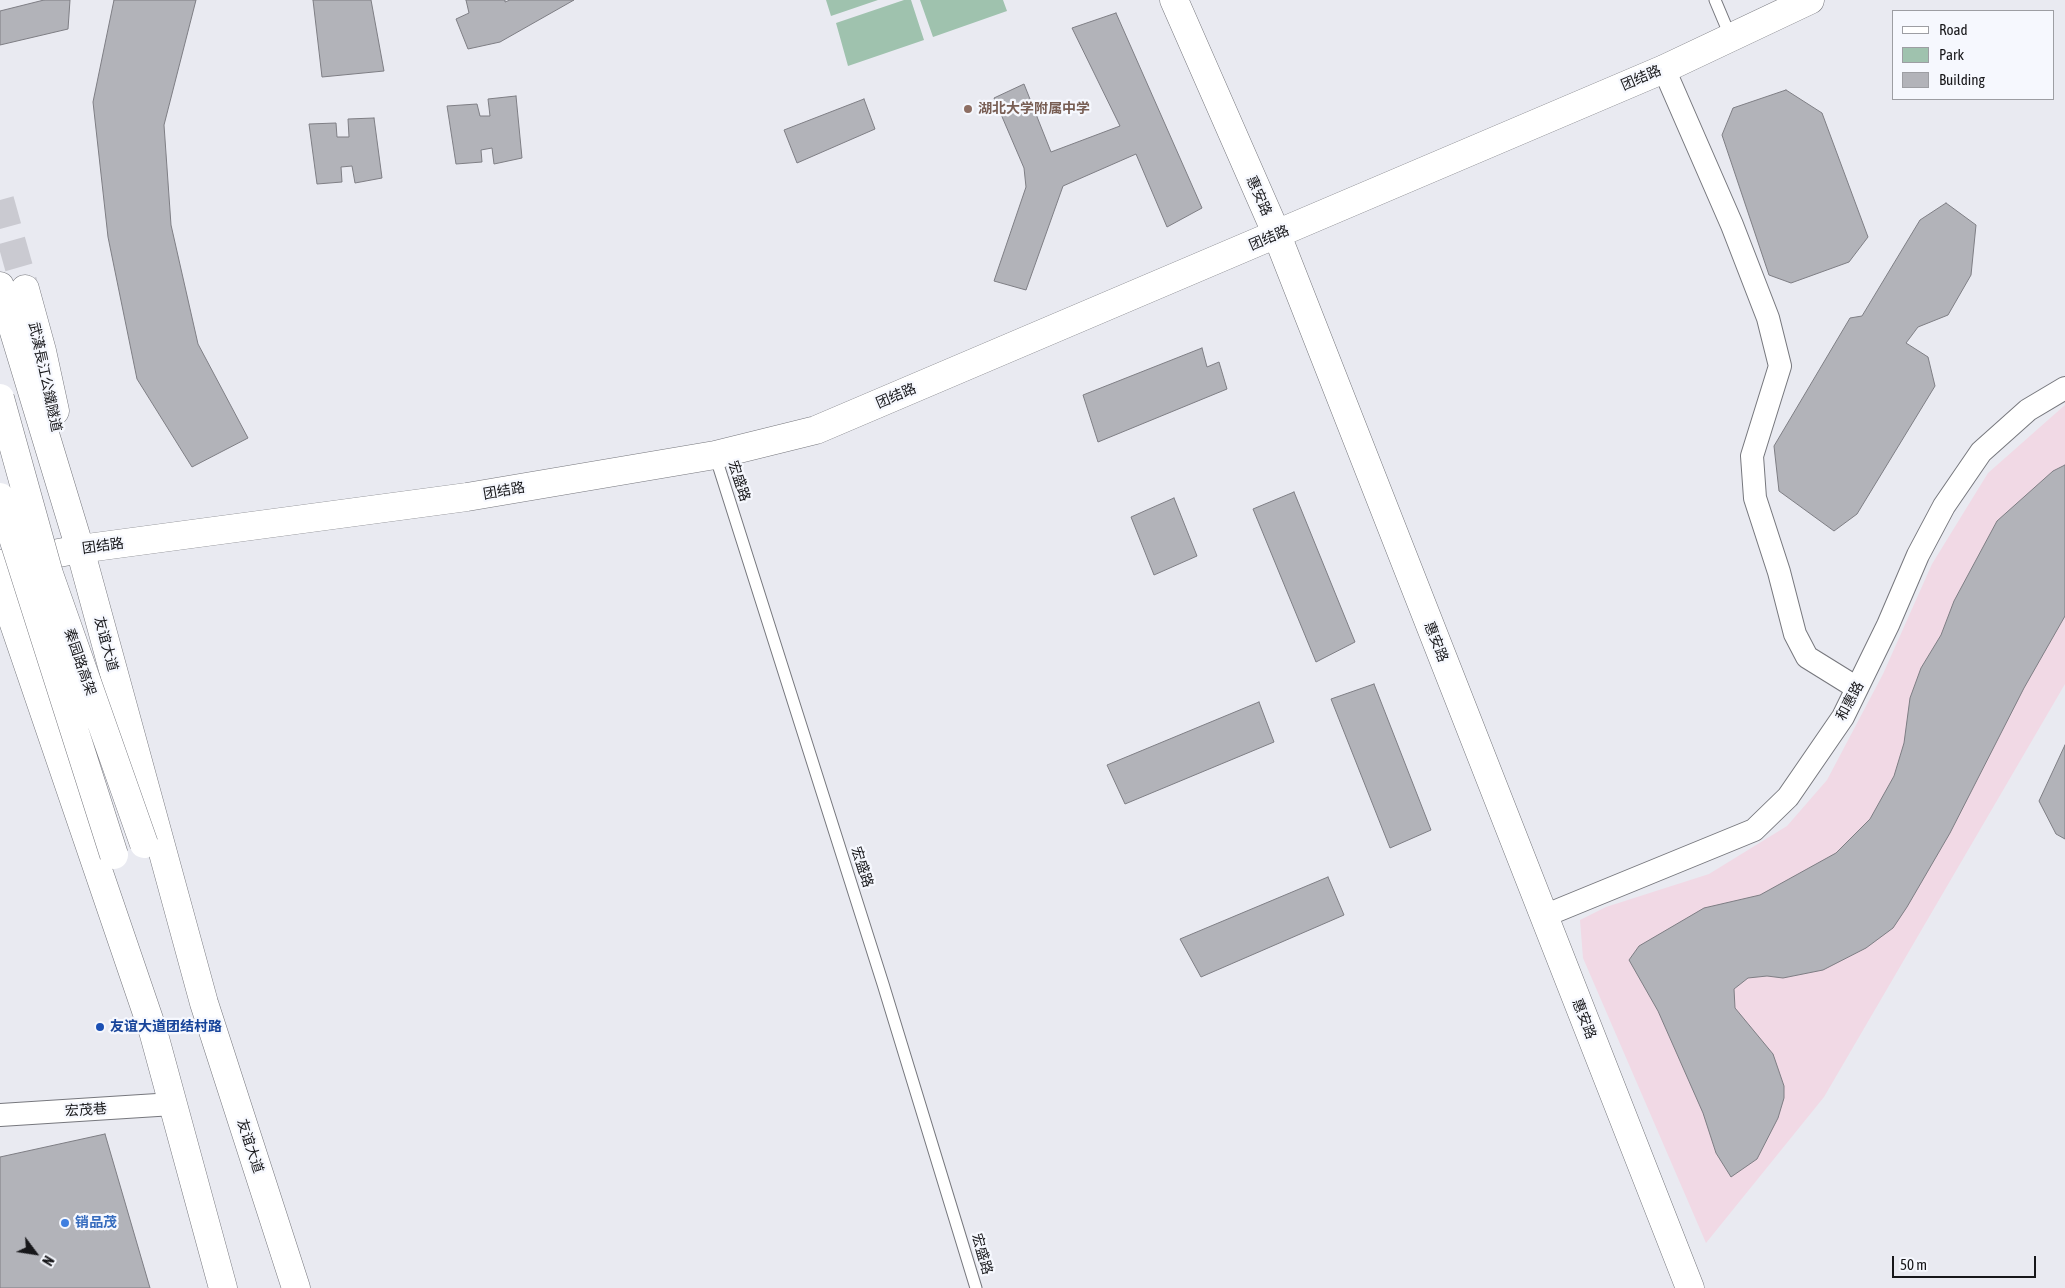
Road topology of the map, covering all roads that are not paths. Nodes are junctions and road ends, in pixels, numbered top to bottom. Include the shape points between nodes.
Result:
1 (1174, 0) edge
2 (1715, 0) edge
3 (1810, 0) edge
4 (1832, 0) edge
5 (1734, 37) junction
6 (1664, 69) junction
7 (1276, 235) junction
8 (12, 288) tunnel mouth
9 (2065, 388) edge
10 (0, 398) edge
11 (716, 455) junction
12 (63, 495) joint
13 (0, 497) edge
14 (80, 549) junction
15 (0, 564) edge
16 (0, 583) edge
17 (1857, 688) junction
18 (1544, 916) junction
19 (181, 917) junction
20 (119, 933) junction
21 (204, 1003) junction
22 (153, 1031) junction
23 (173, 1104) junction
24 (0, 1115) edge
25 (223, 1288) edge
26 (237, 1288) edge
27 (286, 1288) edge
28 (296, 1288) edge
29 (976, 1288) edge
30 (1690, 1288) edge

1 - 7 street, 惠安路
2 - 5 lane
3 - 5 street, 团结路
4 - 5 street, 团结路
5 - 6 street, 团结路
6 - 7 street, 团结路
6 - 17 street via 1732,225 1768,318 1780,366 1752,456 1756,498 1795,634 1808,657
7 - 11 street, 团结路 via 816,430
7 - 18 street, 惠安路
8 - 12 street, 武漢長江公鐵隧道 via 42,351 56,417
9 - 17 street, 和惠路 via 2028,410 1980,452 1944,506 1918,555
10 - 19 street, 秦园路高架, bridge via 49,574 144,844
11 - 14 street, 团结路 via 467,497
11 - 29 lane, 宏盛路 via 884,984
12 - 14 street, 友谊大道
13 - 20 street, 秦园路高架, bridge via 114,855
14 - 15 street, 团结路
14 - 19 street, 友谊大道
16 - 20 street
17 - 18 street, 和惠路 via 1843,717 1788,797 1754,830
18 - 30 street, 惠安路
19 - 21 street, 友谊大道
20 - 22 street
21 - 27 street, 友谊大道
21 - 28 street, 友谊大道
22 - 23 street
22 - 26 street
23 - 24 street, 宏茂巷
23 - 25 street

